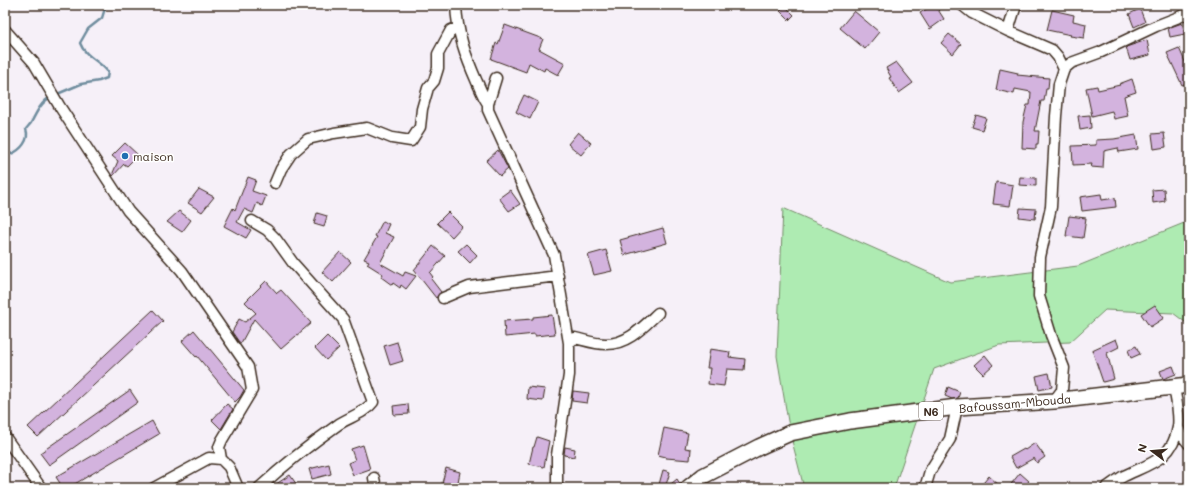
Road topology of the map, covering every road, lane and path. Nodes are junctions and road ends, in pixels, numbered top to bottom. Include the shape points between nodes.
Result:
1 (456, 5) edge
2 (962, 5) edge
3 (1016, 5) edge
4 (1189, 14) edge
5 (458, 28) junction
6 (5, 30) edge
7 (1008, 31) junction
8 (1064, 69) junction
9 (496, 78) dead end
10 (488, 104) junction
11 (275, 183) dead end
12 (252, 221) dead end
13 (558, 276) junction
14 (443, 298) dead end
15 (658, 313) dead end
16 (569, 343) junction
17 (1182, 386) edge
18 (1054, 401) junction
19 (957, 407) junction
20 (1178, 426) junction
21 (5, 437) edge
22 (1189, 444) edge
23 (221, 459) junction
24 (41, 488) edge
25 (154, 488) edge
26 (238, 488) edge
27 (259, 488) edge
28 (557, 488) edge
29 (688, 488) edge
30 (925, 488) edge
31 (1106, 488) edge

1 - 5 street
2 - 7 street via 972,13
3 - 7 street
4 - 8 street via 1071,63
5 - 10 street via 461,44
5 - 11 street via 451,30 438,54 438,68 434,81 428,88 420,127 411,141 392,138 367,128 308,140 291,154
6 - 23 street via 34,63 128,211 182,271 248,367 252,390 222,440
7 - 8 street via 1052,50
8 - 18 street via 1059,84 1051,207 1040,257 1039,296 1064,368 1062,390
9 - 10 street
10 - 13 street via 488,110 554,255
12 - 27 street via 275,238 293,263 343,318 373,402 313,444
13 - 14 street via 469,287
13 - 16 street
15 - 16 street via 622,342 606,344 575,338
16 - 28 street via 569,375 557,455
17 - 18 highway, Bafoussam-Mbouda / N6
17 - 20 street
18 - 19 highway, Bafoussam-Mbouda / N6
19 - 29 highway, Bafoussam-Mbouda / N6 via 790,433 703,476
19 - 30 street via 950,439 930,471
20 - 22 street
20 - 31 street via 1174,442 1158,460
21 - 24 street
23 - 25 street via 209,458
23 - 26 street via 229,467

